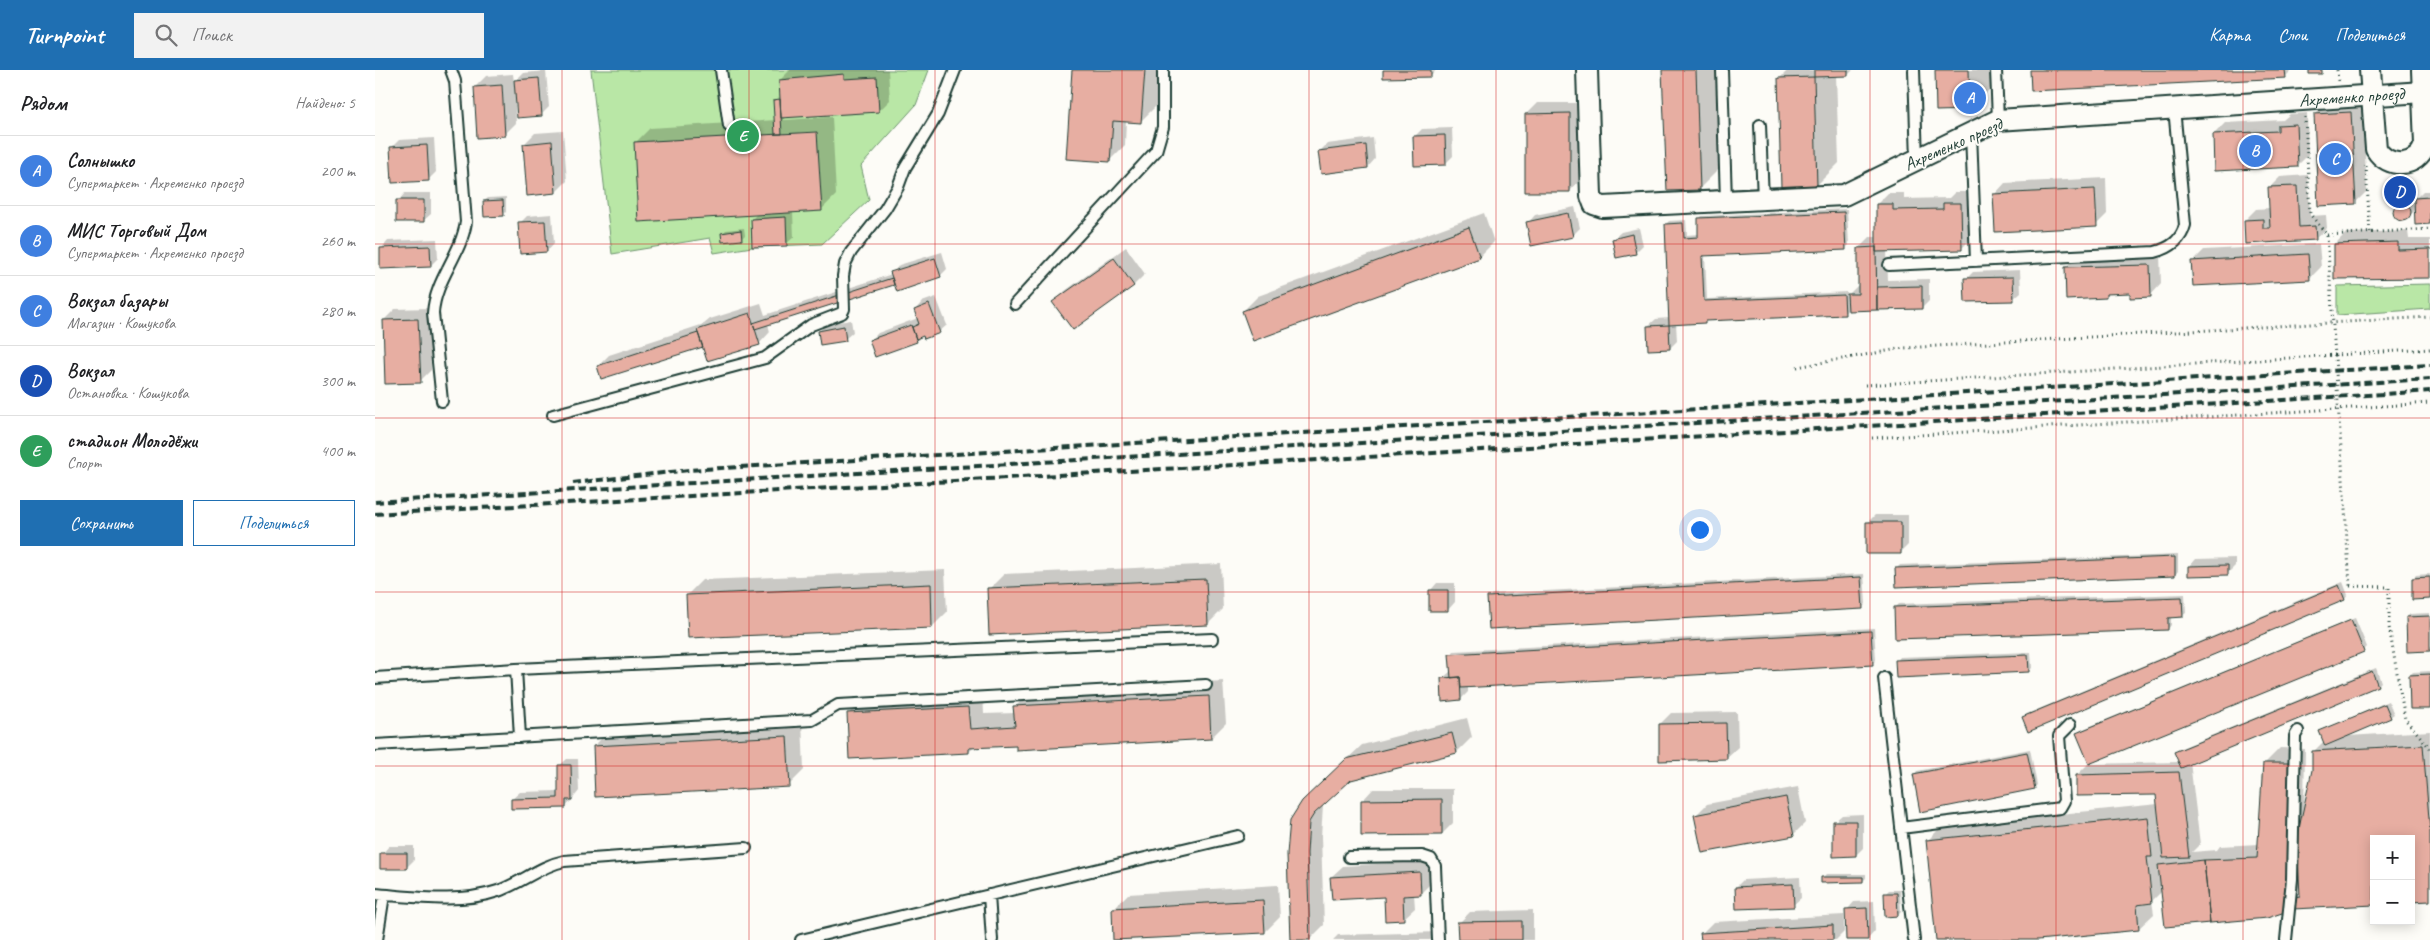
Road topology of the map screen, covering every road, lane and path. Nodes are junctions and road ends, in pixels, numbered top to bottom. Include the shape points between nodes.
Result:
1 (451, 70) edge
2 (721, 70) edge
3 (955, 70) edge
4 (1163, 70) edge
5 (1587, 70) edge
6 (1722, 70) edge
7 (1914, 70) edge
8 (1997, 70) edge
9 (2370, 70) edge
10 (2422, 70) edge
11 (2423, 92) junction
12 (2372, 95) junction
13 (2304, 99) junction
14 (2174, 108) junction
15 (1998, 120) junction
16 (1760, 125) dead end
17 (729, 126) dead end
18 (1971, 133) junction
19 (1917, 160) junction
20 (2430, 162) edge
21 (2401, 164) junction
22 (1763, 200) junction
23 (1726, 201) junction
24 (2430, 229) edge
25 (2327, 235) junction
26 (1976, 261) junction
27 (1889, 265) dead end
28 (1015, 304) dead end
29 (2430, 316) edge
30 (2430, 349) edge
31 (2379, 352) junction
32 (2335, 355) junction
33 (1797, 367) dead end
34 (1865, 385) dead end
35 (443, 401) dead end
36 (2430, 403) edge
37 (2383, 406) junction
38 (2338, 409) junction
39 (553, 415) dead end
40 (1872, 438) dead end
41 (1212, 639) dead end
42 (516, 669) junction
43 (375, 678) edge
44 (1884, 678) dead end
45 (1206, 685) dead end
46 (2070, 725) dead end
47 (2298, 731) dead end
48 (520, 737) junction
49 (375, 745) edge
50 (2430, 748) edge
51 (1901, 828) junction
52 (1239, 836) dead end
53 (746, 848) dead end
54 (1349, 857) dead end
55 (379, 895) edge
56 (989, 895) junction
57 (377, 940) edge
58 (801, 940) edge
59 (992, 940) edge
60 (1437, 940) edge
61 (1913, 940) edge
62 (2286, 940) edge

1 - 35 lane via 455,81 466,222 434,300
2 - 17 lane
3 - 39 lane via 938,114 905,168 898,187 845,264 842,313 811,325 765,358
4 - 28 lane via 1163,127 1156,151
5 - 23 street, Ахременко проезд via 1591,196 1594,204 1603,207
6 - 23 lane
7 - 19 lane
8 - 15 lane
9 - 12 street
10 - 11 street
11 - 12 street, Ахременко проезд
11 - 21 street via 2425,145 2414,160
12 - 13 street, Ахременко проезд
12 - 21 street via 2376,149 2382,158
13 - 14 street, Ахременко проезд
13 - 25 path via 2310,214
14 - 15 street, Ахременко проезд
14 - 26 lane via 2185,224 2175,242 2155,252
15 - 18 street, Ахременко проезд
16 - 22 lane
18 - 19 street, Ахременко проезд
18 - 26 lane
19 - 22 street, Ахременко проезд via 1844,195
20 - 21 street
22 - 23 street, Ахременко проезд
24 - 25 path
25 - 32 path, bridge
26 - 27 lane
29 - 33 path via 1905,348
30 - 31 path
31 - 32 path
31 - 34 path
32 - 38 path, bridge
36 - 37 path
37 - 38 path
37 - 40 path
38 - 50 path, bridge via 2350,586 2389,587 2389,627 2405,719
41 - 42 lane
42 - 43 lane
42 - 48 lane
44 - 51 lane
45 - 48 lane via 838,705 813,720
46 - 51 lane via 2059,736 2064,801 2060,808
47 - 62 lane via 2295,736 2292,879
48 - 49 lane
51 - 61 lane
52 - 56 lane
53 - 55 lane via 564,861 483,896
54 - 60 lane via 1423,856 1431,859 1435,866
55 - 57 lane
56 - 58 lane
56 - 59 lane

